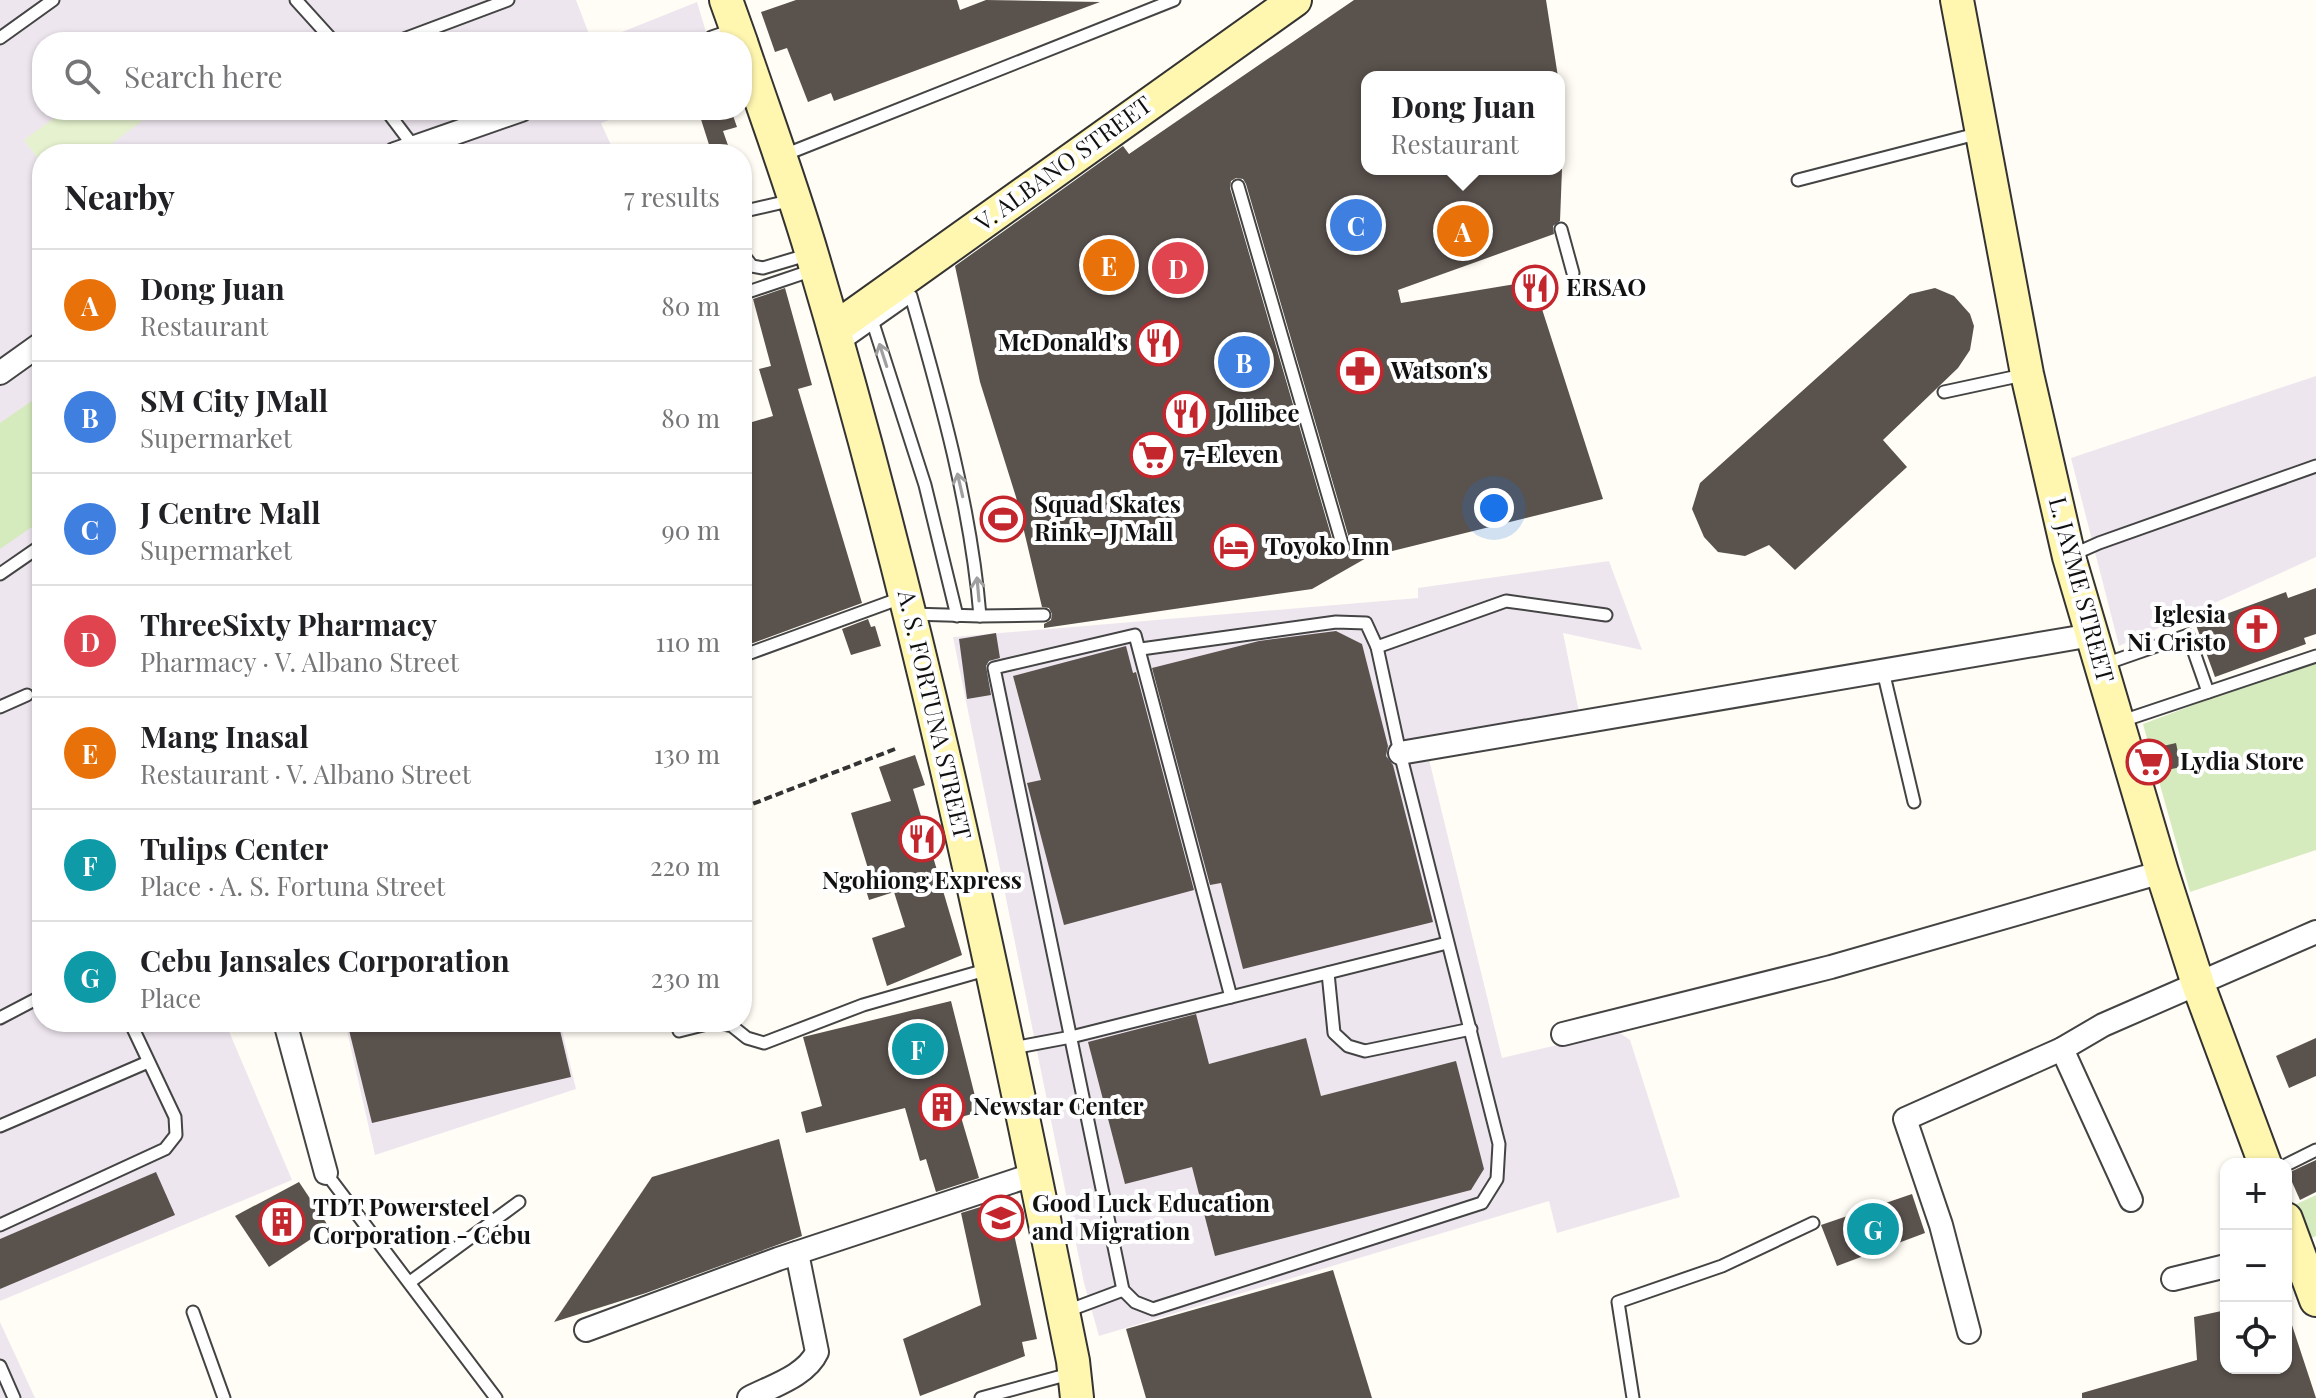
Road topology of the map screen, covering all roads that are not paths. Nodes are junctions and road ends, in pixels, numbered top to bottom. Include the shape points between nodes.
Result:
1 (53, 0) edge
2 (296, 0) edge
3 (508, 0) edge
4 (1174, 0) edge
5 (1295, 0) edge
6 (1957, 0) edge
7 (729, 1) edge
8 (325, 32) edge
9 (423, 32) edge
10 (733, 32) edge
11 (0, 38) edge
12 (752, 87) edge
13 (390, 120) edge
14 (492, 120) edge
15 (1980, 133) junction
16 (401, 144) edge
17 (424, 144) edge
18 (779, 156) junction
19 (1798, 180) dead end
20 (1238, 186) dead end
21 (794, 200) junction
22 (752, 209) edge
23 (1561, 229) dead end
24 (814, 261) junction
25 (752, 266) edge
26 (1573, 273) dead end
27 (752, 289) edge
28 (870, 314) junction
29 (836, 338) junction
30 (32, 350) edge
31 (0, 373) edge
32 (2027, 374) junction
33 (1944, 392) dead end
34 (2316, 466) edge
35 (1343, 547) dead end
36 (32, 552) edge
37 (2069, 557) junction
38 (0, 574) edge
39 (908, 605) junction
40 (1044, 615) dead end
41 (1606, 615) dead end
42 (957, 616) junction
43 (980, 616) junction
44 (1377, 647) junction
45 (1141, 649) junction
46 (2097, 650) junction
47 (752, 653) edge
48 (2316, 656) edge
49 (1883, 671) junction
50 (2208, 692) junction
51 (27, 695) dead end
52 (0, 707) edge
53 (2118, 723) junction
54 (1400, 753) junction
55 (1914, 802) dead end
56 (2162, 872) junction
57 (2316, 932) edge
58 (1447, 943) junction
59 (993, 968) junction
60 (1328, 973) junction
61 (2198, 984) junction
62 (1231, 997) junction
63 (32, 1001) edge
64 (0, 1018) edge
65 (1471, 1029) junction
66 (134, 1032) edge
67 (288, 1032) edge
68 (740, 1032) edge
69 (1563, 1034) dead end
70 (1071, 1037) junction
71 (1009, 1049) junction
72 (2062, 1049) junction
73 (148, 1062) junction
74 (0, 1126) edge
75 (2316, 1150) edge
76 (2263, 1158) edge
77 (2292, 1162) edge
78 (326, 1173) joint
79 (1035, 1174) junction
80 (2131, 1200) dead end
81 (519, 1202) dead end
82 (1813, 1223) dead end
83 (0, 1225) edge
84 (2292, 1243) edge
85 (797, 1253) junction
86 (2220, 1267) edge
87 (2173, 1279) dead end
88 (410, 1282) junction
89 (1123, 1290) junction
90 (2316, 1300) edge
91 (193, 1312) dead end
92 (1063, 1312) junction
93 (586, 1330) dead end
94 (1969, 1332) dead end
95 (0, 1366) edge
96 (1075, 1385) edge
97 (14, 1398) edge
98 (224, 1398) edge
99 (496, 1398) edge
100 (749, 1398) edge
101 (981, 1398) edge
102 (1633, 1398) edge

1 - 11 lane
2 - 8 lane
3 - 9 lane
4 - 18 lane
5 - 28 street, V. ALBANO STREET
6 - 15 street, L. JAYME STREET
7 - 10 street, A. S. FORTUNA STREET
12 - 18 street, A. S. FORTUNA STREET
13 - 16 lane
14 - 17 street
15 - 19 lane
15 - 32 street, L. JAYME STREET
18 - 21 street, A. S. FORTUNA STREET
20 - 35 lane
21 - 22 lane
21 - 24 street, A. S. FORTUNA STREET
23 - 26 lane
24 - 25 lane
24 - 27 lane
24 - 29 street, A. S. FORTUNA STREET
28 - 29 street, V. ALBANO STREET
42 -> 28 lane via 925,485
43 -> 28 lane via 968,521 911,296
29 - 39 street, A. S. FORTUNA STREET
30 - 31 street
32 - 33 lane
32 - 37 street, L. JAYME STREET
34 - 37 lane
36 - 38 lane
37 - 46 street, L. JAYME STREET
39 - 42 lane
39 - 47 lane
39 - 59 street, A. S. FORTUNA STREET
40 - 43 lane
41 - 44 lane via 1506,601
42 - 43 lane
44 - 45 lane via 1366,623 1336,622
44 - 54 lane
45 - 62 lane
45 - 70 lane via 1135,635 994,668
46 - 49 street
46 - 50 lane via 2188,635
46 - 53 street, L. JAYME STREET
48 - 50 lane
49 - 54 street
49 - 55 lane
50 - 53 lane
51 - 52 lane
53 - 56 street, L. JAYME STREET
54 - 58 lane
56 - 61 street, L. JAYME STREET
56 - 69 street via 1831,967
57 - 61 street
58 - 60 lane
58 - 65 lane
59 - 68 lane via 863,1005 764,1043
59 - 71 street, A. S. FORTUNA STREET
60 - 62 lane
60 - 65 lane via 1334,1033 1348,1046 1365,1051
61 - 72 street
61 - 76 street, L. JAYME STREET
62 - 70 lane
63 - 64 lane
65 - 89 lane via 1499,1144 1497,1179 1482,1203 1153,1309
66 - 73 lane
67 - 78 street
70 - 71 lane
70 - 89 lane
71 - 79 street, A. S. FORTUNA STREET
72 - 80 street
72 - 94 street via 1905,1119
73 - 74 lane
73 - 83 lane via 175,1117 176,1135 165,1149
75 - 77 lane
78 - 88 lane
79 - 85 street
79 - 92 street, A. S. FORTUNA STREET
81 - 88 lane
82 - 102 lane via 1722,1266 1618,1302
84 - 90 street
85 - 93 street
85 - 100 street via 817,1352 801,1371
86 - 87 street
88 - 99 lane
89 - 92 lane
91 - 98 lane
92 - 96 street, A. S. FORTUNA STREET
95 - 97 lane
96 - 101 lane

